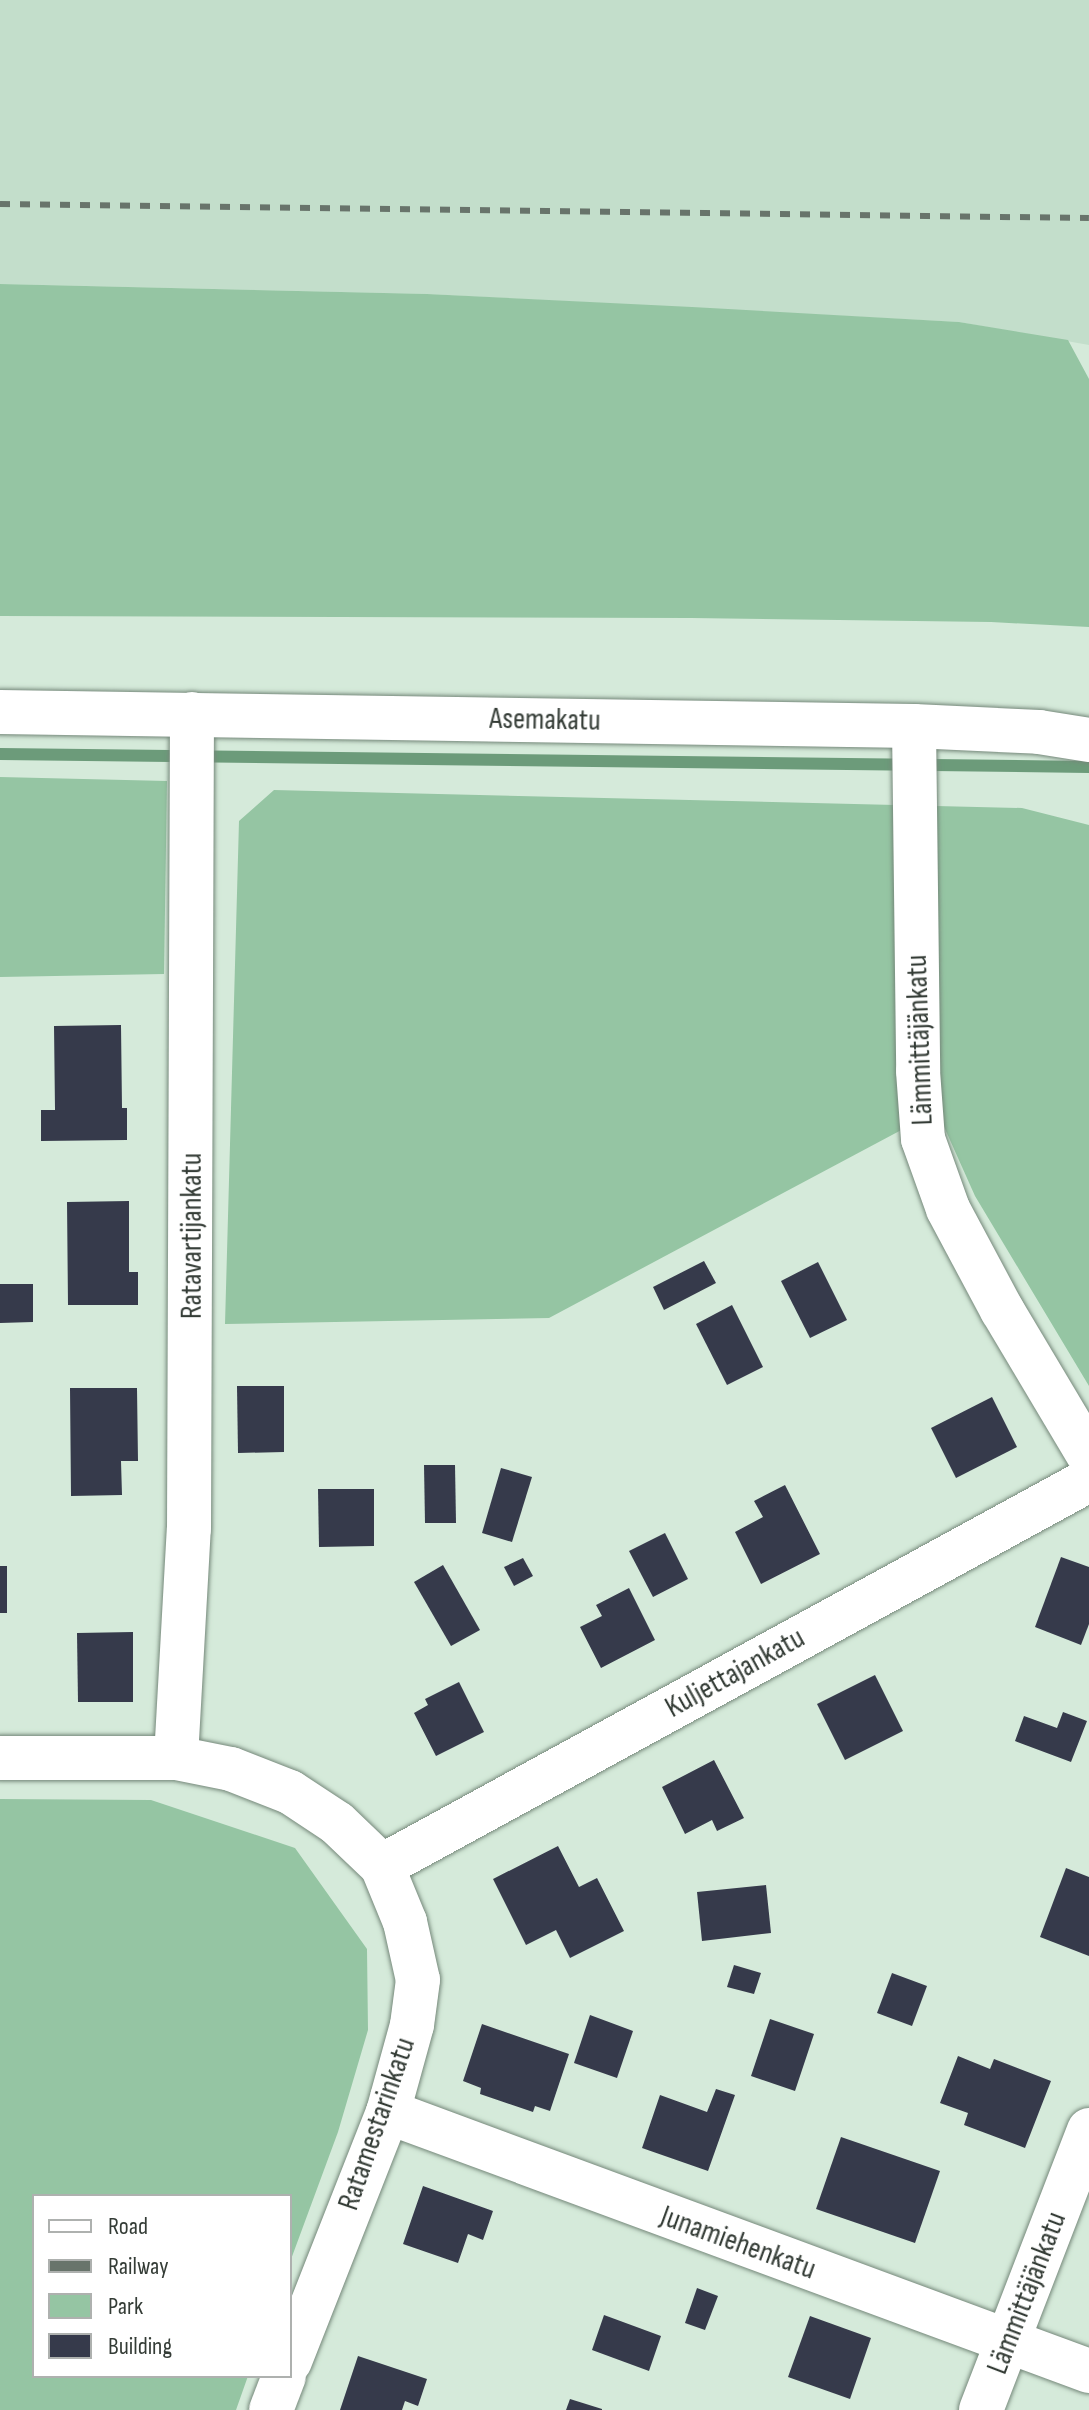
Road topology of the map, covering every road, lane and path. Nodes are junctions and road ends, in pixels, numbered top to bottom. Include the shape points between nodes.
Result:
1 (0, 712) edge
2 (192, 714) junction
3 (914, 726) junction
4 (1089, 740) edge
5 (1089, 1456) edge
6 (1089, 1480) edge
7 (0, 1758) edge
8 (176, 1758) junction
9 (382, 1866) junction
10 (388, 2112) junction
11 (1089, 2130) edge
12 (1008, 2343) junction
13 (292, 2356) edge
14 (1089, 2371) edge
15 (283, 2378) edge
16 (271, 2410) edge
17 (981, 2410) edge

1 - 2 street, Asemakatu
2 - 3 street, Asemakatu
2 - 8 street, Ratavartijankatu via 189,1529
3 - 4 street, Asemakatu
3 - 5 street, Lämmittäjänkatu via 923,1139 948,1209
6 - 9 street, Kuljettajankatu
7 - 8 street, Ratamestarinkatu
8 - 9 street, Ratamestarinkatu via 231,1769 290,1792 337,1823
9 - 10 street, Ratamestarinkatu via 405,1922 418,1980 412,2025
10 - 12 street, Junamiehenkatu
10 - 13 street, Ratamestarinkatu
11 - 12 street, Lämmittäjänkatu
12 - 14 street, Junamiehenkatu
12 - 17 street, Lämmittäjänkatu
15 - 16 street

